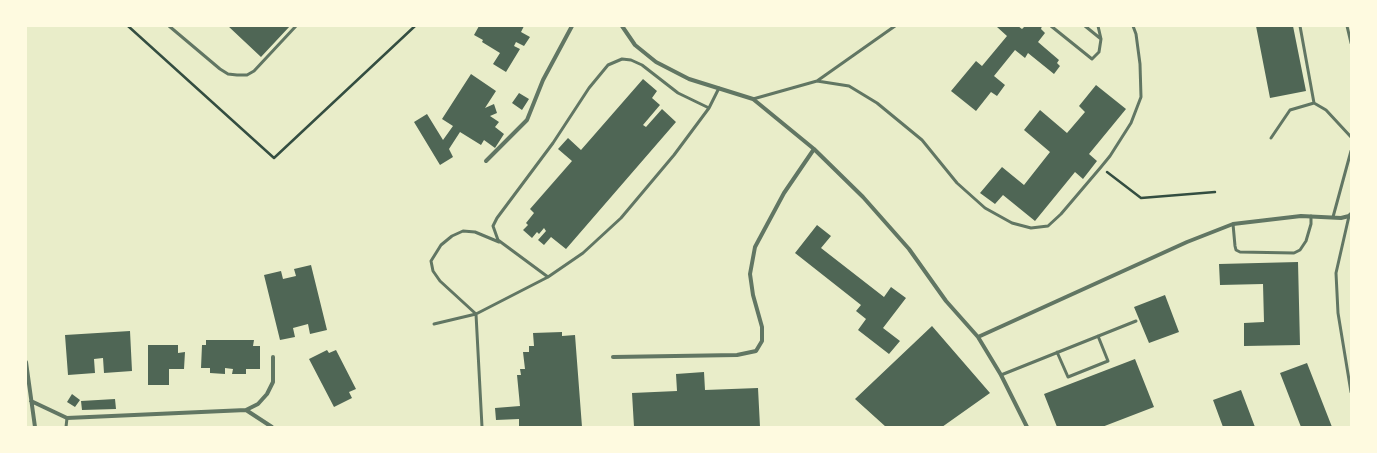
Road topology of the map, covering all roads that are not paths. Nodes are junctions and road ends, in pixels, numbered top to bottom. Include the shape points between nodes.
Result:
1 (170, 26) edge
2 (296, 26) edge
3 (572, 26) edge
4 (622, 26) edge
5 (895, 26) edge
6 (1052, 26) edge
7 (1085, 26) edge
8 (1098, 26) edge
9 (1133, 26) edge
10 (1300, 26) edge
11 (1348, 26) edge
12 (1101, 39) junction
13 (1351, 43) edge
14 (817, 81) junction
15 (719, 88) junction
16 (753, 99) junction
17 (1314, 103) junction
18 (709, 108) junction
19 (1351, 137) edge
20 (1270, 138) dead end
21 (814, 149) junction
22 (1351, 151) edge
23 (486, 161) dead end
24 (1350, 215) edge
25 (1311, 216) junction
26 (1333, 217) junction
27 (1233, 224) junction
28 (507, 246) junction
29 (548, 277) junction
30 (476, 314) junction
31 (1136, 321) dead end
32 (434, 324) dead end
33 (1098, 336) junction
34 (978, 337) junction
35 (1057, 352) junction
36 (273, 357) dead end
37 (613, 357) dead end
38 (26, 362) edge
39 (1001, 375) junction
40 (1351, 392) edge
41 (31, 401) junction
42 (246, 410) junction
43 (67, 418) junction
44 (35, 427) edge
45 (66, 427) edge
46 (272, 427) edge
47 (482, 427) edge
48 (1027, 427) edge

1 - 2 lane via 220,69 228,74 237,75 247,75 254,71
3 - 23 street via 543,80 527,120
4 - 15 street via 635,45 656,62 689,79
5 - 14 lane
6 - 12 lane via 1092,59 1099,52
7 - 12 lane
8 - 12 lane
9 - 14 lane via 1140,64 1141,97 1131,123 1110,156 1048,226 1031,228 1012,223 985,208 957,183 922,140 877,103 849,86
10 - 17 lane
11 - 13 lane
14 - 16 lane
15 - 16 street
15 - 18 lane
16 - 21 street
17 - 19 lane via 1326,110
17 - 20 lane via 1290,110
18 - 28 lane via 678,93 642,65 631,60 622,59 608,65 497,218 493,226 494,232 498,240
18 - 29 lane via 674,155 621,218 583,253
21 - 34 street via 863,197 909,249 946,301
21 - 37 street via 784,194 755,247 750,274 762,327 762,341 756,351 737,355
22 - 26 lane
24 - 26 street
24 - 40 lane via 1336,273 1338,313
25 - 26 street
25 - 27 street
25 - 27 lane via 1306,241 1303,247 1294,253 1240,252 1236,250
27 - 34 street via 1187,242
28 - 29 lane
28 - 30 lane via 474,232 464,232 446,240 431,261 433,271 440,281
29 - 30 lane
30 - 32 lane
30 - 47 lane
31 - 33 lane
33 - 35 lane
33 - 35 lane via 1108,361 1068,376
34 - 39 street
35 - 39 lane
36 - 42 street via 273,382 267,394 258,404
38 - 41 street
39 - 48 street
41 - 43 street
41 - 44 street
42 - 43 street
42 - 46 street
43 - 45 lane

